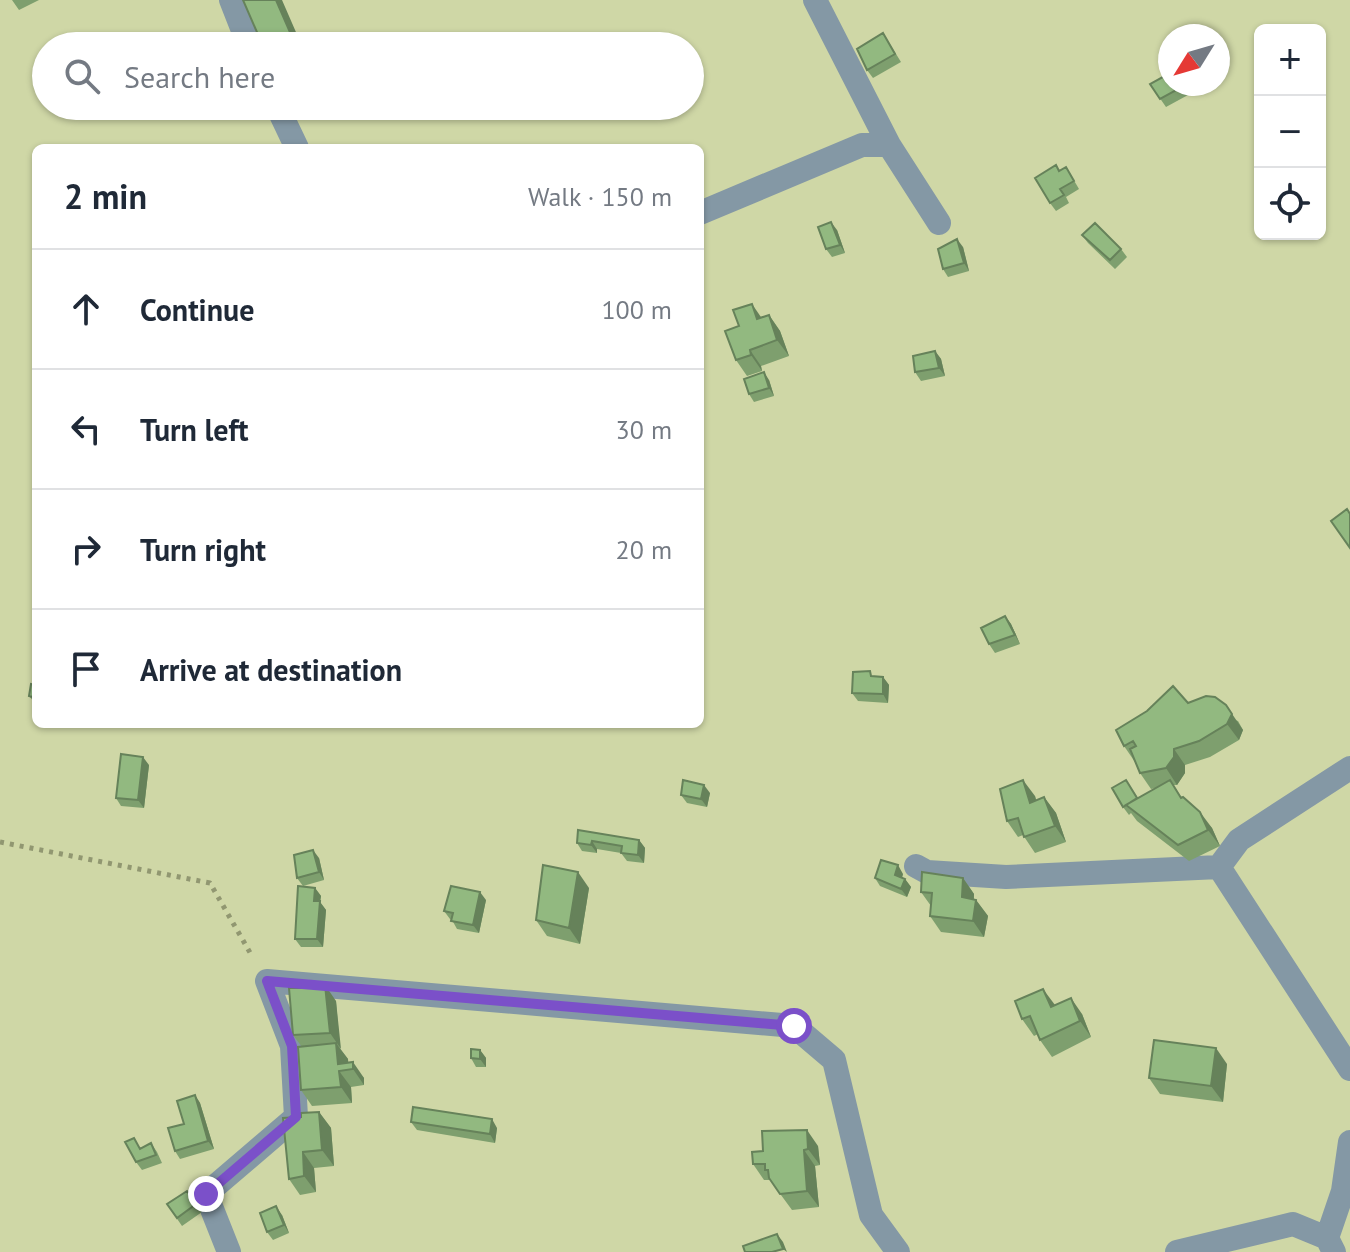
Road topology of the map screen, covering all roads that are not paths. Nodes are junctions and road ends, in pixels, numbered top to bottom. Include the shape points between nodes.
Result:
1 (231, 0) edge
2 (815, 0) edge
3 (244, 32) edge
4 (284, 120) edge
5 (295, 144) edge
6 (889, 145) junction
7 (704, 211) edge
8 (939, 223) dead end
9 (1350, 768) edge
10 (916, 866) dead end
11 (1219, 867) junction
12 (1350, 1069) edge
13 (1350, 1142) edge
14 (1330, 1245) edge
15 (229, 1252) edge
16 (898, 1252) edge
17 (1177, 1252) edge

1 - 3 street
2 - 6 street
4 - 5 street
6 - 7 street via 862,145
6 - 8 street
9 - 11 street via 1239,840
10 - 11 street via 927,872 1006,877
11 - 12 street
13 - 14 street
14 - 17 street via 1293,1224
15 - 16 street via 206,1194 296,1117 292,1046 267,981 794,1026 834,1060 871,1215

